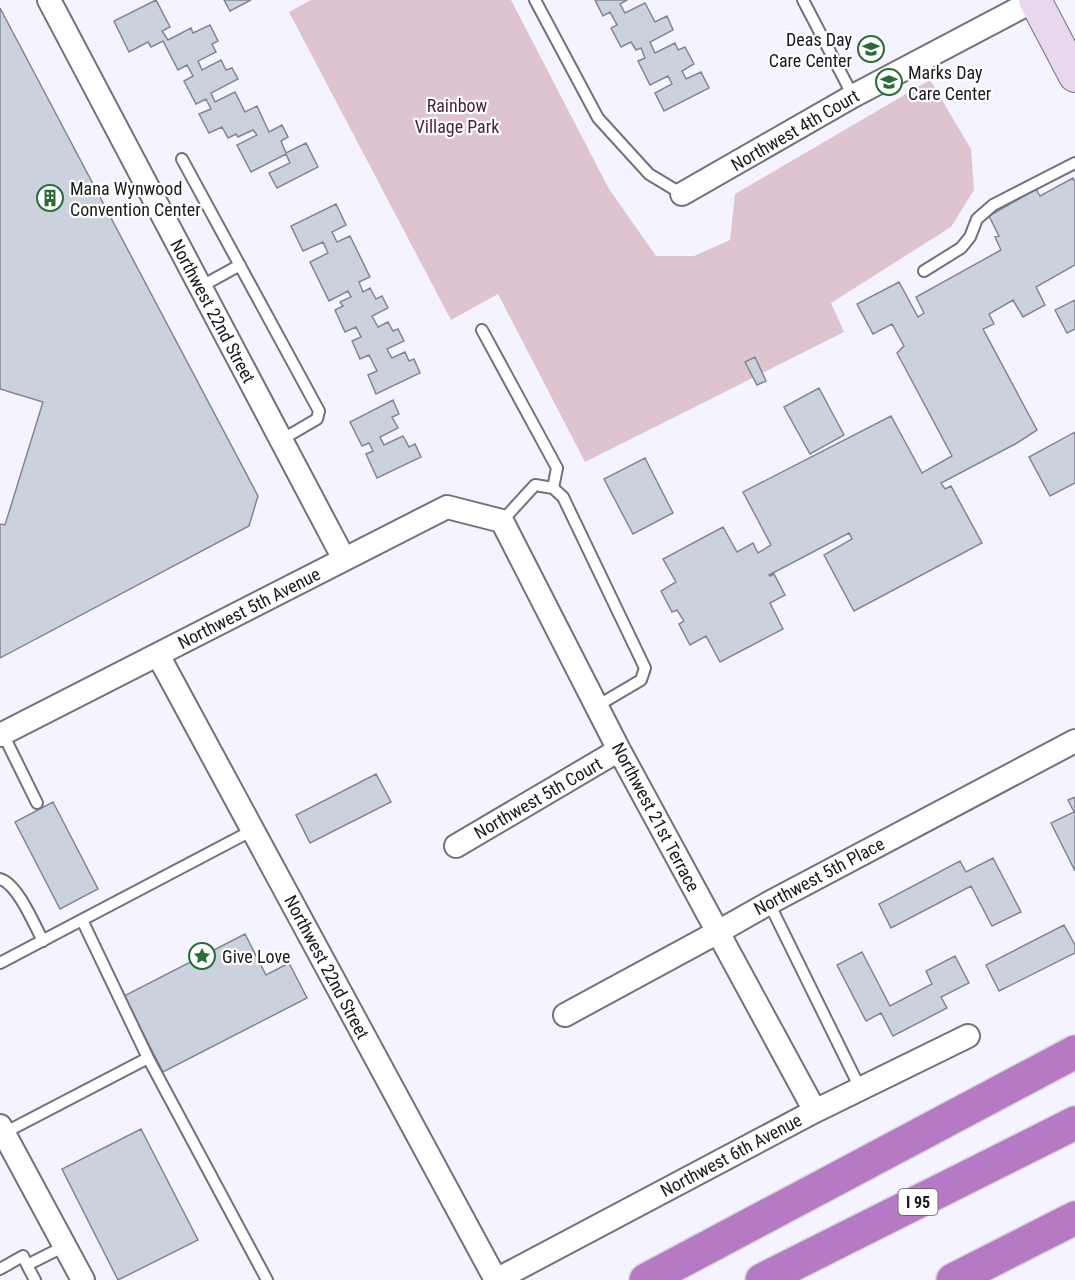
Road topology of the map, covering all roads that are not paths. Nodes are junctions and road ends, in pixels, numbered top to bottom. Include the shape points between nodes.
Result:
1 (49, 0) edge
2 (535, 0) edge
3 (803, 0) edge
4 (1035, 0) edge
5 (1075, 76) edge
6 (853, 96) junction
7 (182, 159) dead end
8 (1075, 163) edge
9 (682, 194) joint
10 (240, 265) junction
11 (924, 271) dead end
12 (200, 287) junction
13 (482, 330) dead end
14 (281, 440) junction
15 (553, 488) junction
16 (502, 521) junction
17 (344, 559) junction
18 (158, 654) junction
19 (597, 706) junction
20 (1, 734) edge
21 (1075, 741) edge
22 (620, 750) junction
23 (37, 803) dead end
24 (253, 831) junction
25 (456, 846) dead end
26 (0, 879) edge
27 (769, 903) junction
28 (82, 920) junction
29 (718, 932) junction
30 (43, 941) junction
31 (0, 963) edge
32 (565, 1015) dead end
33 (968, 1036) dead end
34 (1075, 1052) edge
35 (148, 1058) junction
36 (860, 1088) junction
37 (815, 1111) junction
38 (1075, 1123) edge
39 (2, 1129) edge
40 (1075, 1218) edge
41 (64, 1246) junction
42 (27, 1265) junction
43 (0, 1269) edge
44 (35, 1280) edge
45 (83, 1280) edge
46 (267, 1280) edge
47 (496, 1280) edge
48 (646, 1280) edge
49 (762, 1280) edge
50 (953, 1280) edge

1 - 12 street, Northwest 22nd Street
2 - 9 lane via 598,118 649,174
3 - 6 lane
4 - 5 main road
4 - 6 street, Northwest 4th Court
6 - 9 street, Northwest 4th Court
7 - 10 lane
8 - 11 lane via 993,205 977,219 961,248
10 - 12 lane
10 - 14 lane via 319,411 317,419
12 - 14 street, Northwest 22nd Street
13 - 15 lane via 557,468
14 - 17 street, Northwest 22nd Street
15 - 16 lane via 535,485
15 - 19 lane via 563,498 645,669 640,680
16 - 17 street, Northwest 5th Avenue via 447,507
16 - 19 street, Northwest 21st Terrace
17 - 18 street, Northwest 5th Avenue
18 - 20 street, Northwest 5th Avenue
18 - 24 street, Northwest 22nd Street
19 - 22 street, Northwest 21st Terrace
20 - 23 lane
21 - 27 street, Northwest 5th Place
22 - 25 street, Northwest 5th Court
22 - 29 street, Northwest 21st Terrace
24 - 28 lane
24 - 47 street, Northwest 22nd Street
26 - 30 lane via 14,888
27 - 29 street, Northwest 5th Place
27 - 36 lane
28 - 30 lane
28 - 35 lane
29 - 32 street, Northwest 5th Place
29 - 37 street, Northwest 21st Terrace
30 - 31 lane
33 - 36 street, Northwest 6th Avenue
34 - 48 highway
35 - 39 lane
35 - 46 lane
36 - 37 street, Northwest 6th Avenue
37 - 47 street, Northwest 6th Avenue
38 - 49 highway, I 95
39 - 41 street
40 - 50 highway
41 - 42 lane
41 - 45 street
42 - 43 lane via 23,1257
42 - 44 lane

